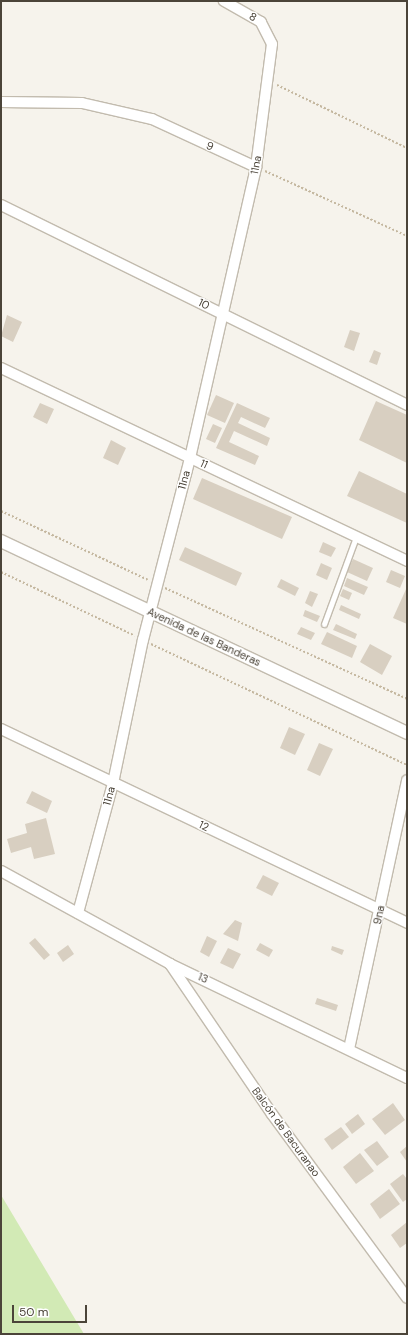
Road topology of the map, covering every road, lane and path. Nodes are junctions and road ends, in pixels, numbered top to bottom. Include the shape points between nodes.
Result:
1 (224, 1) edge
2 (272, 44) joint
3 (270, 81) junction
4 (1, 102) edge
5 (407, 148) edge
6 (256, 167) junction
7 (1, 206) edge
8 (407, 236) edge
9 (221, 312) junction
10 (1, 368) edge
11 (407, 405) edge
12 (190, 458) junction
13 (1, 511) edge
14 (356, 537) junction
15 (1, 541) edge
16 (407, 561) edge
17 (1, 572) edge
18 (156, 584) junction
19 (151, 612) junction
20 (324, 624) dead end
21 (143, 640) junction
22 (407, 699) edge
23 (1, 729) edge
24 (407, 733) edge
25 (407, 765) edge
26 (407, 780) edge
27 (113, 783) junction
28 (1, 871) edge
29 (380, 910) junction
30 (78, 914) junction
31 (407, 923) edge
32 (170, 964) junction
33 (349, 1049) junction
34 (407, 1078) edge
35 (407, 1298) edge

1 - 2 street, 8 via 262,22
2 - 3 street, 11na
3 - 5 path
3 - 6 street, 11na
4 - 6 street, 9 via 82,103 152,119
6 - 8 path
6 - 9 street, 11na
7 - 9 street, 10
9 - 11 street, 10
9 - 12 street, 11na
10 - 12 street, 11
12 - 14 street, 11
12 - 18 street, 11na
13 - 18 path
14 - 16 street, 11
14 - 20 lane
15 - 19 street, Avenida de las Banderas
17 - 21 path
18 - 19 street, 11na
18 - 22 path
19 - 21 street, 11na
19 - 24 street, Avenida de las Banderas
21 - 25 path
21 - 27 street, 11na
23 - 27 street, 12
26 - 29 street, 9na
27 - 29 street, 12
27 - 30 street, 11na
28 - 30 street, 13
29 - 31 street, 12
29 - 33 street, 9na
30 - 32 street, 13
32 - 33 street, 13
32 - 35 street, Balcón de Bacuranao via 272,1114
33 - 34 street, 13

